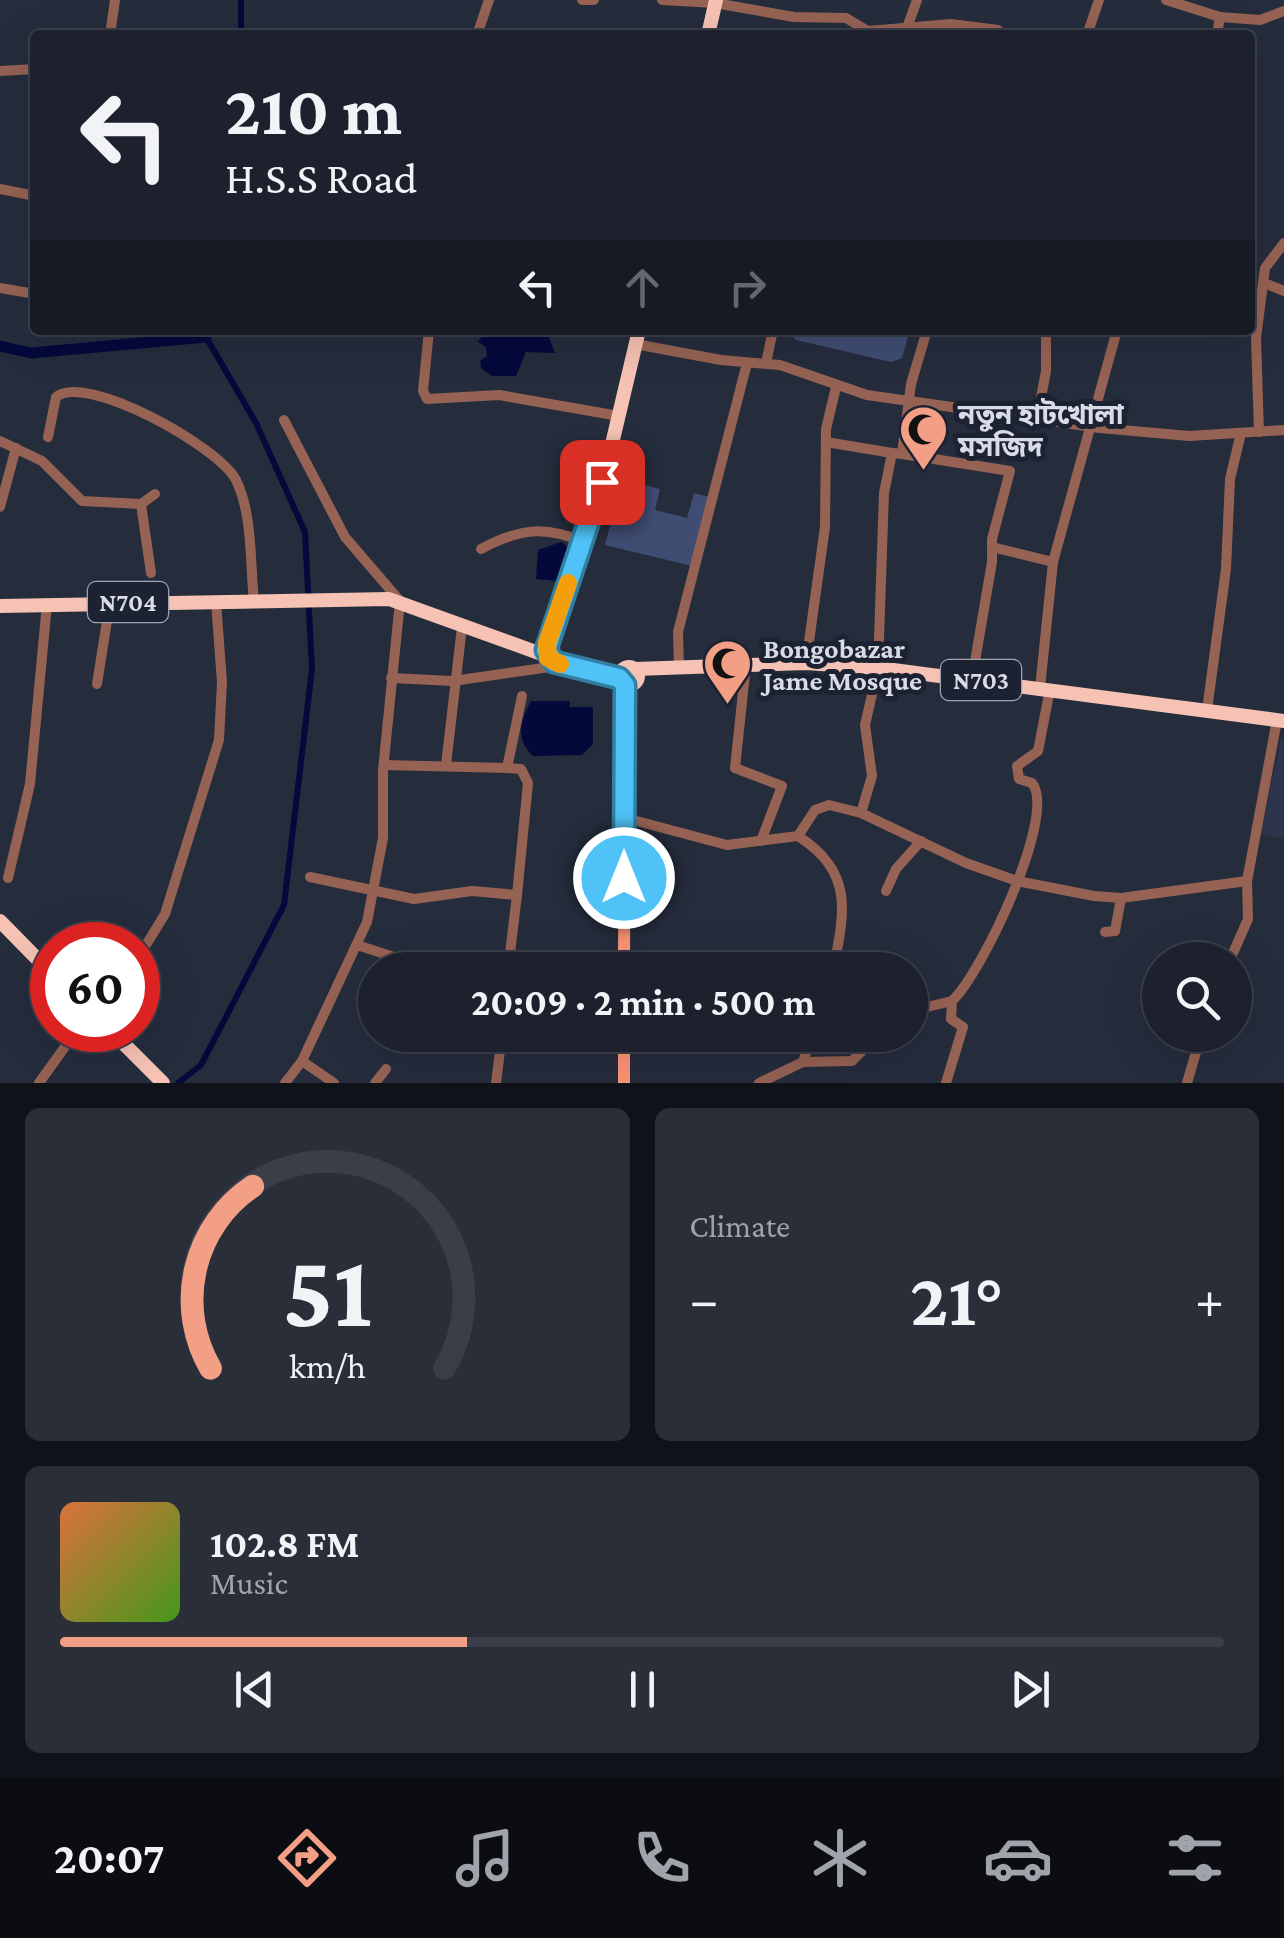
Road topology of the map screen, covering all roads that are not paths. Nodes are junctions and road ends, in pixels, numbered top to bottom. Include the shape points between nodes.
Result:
1 (115, 0) edge
2 (489, 0) edge
3 (582, 0) edge
4 (594, 0) edge
5 (662, 0) edge
6 (916, 0) edge
7 (1099, 0) edge
8 (1166, 0) edge
9 (715, 2) edge
10 (1284, 11) edge
11 (1220, 16) junction
12 (908, 25) junction
13 (111, 30) edge
14 (479, 30) edge
15 (709, 30) edge
16 (866, 30) edge
17 (875, 30) edge
18 (998, 30) edge
19 (1089, 30) edge
20 (1218, 30) edge
21 (30, 69) edge
22 (0, 71) edge
23 (0, 189) edge
24 (30, 195) edge
25 (1284, 243) edge
26 (1264, 283) junction
27 (0, 288) edge
28 (1284, 291) edge
29 (30, 293) edge
30 (429, 335) edge
31 (773, 335) edge
32 (925, 335) edge
33 (1046, 335) edge
34 (1116, 335) edge
35 (637, 337) edge
36 (747, 362) junction
37 (766, 363) junction
38 (836, 387) junction
39 (910, 400) junction
40 (619, 416) junction
41 (1037, 419) junction
42 (284, 420) dead end
43 (1093, 427) junction
44 (1284, 430) edge
45 (1259, 432) junction
46 (1241, 433) junction
47 (48, 437) dead end
48 (0, 442) edge
49 (826, 442) junction
50 (16, 448) junction
51 (896, 454) junction
52 (155, 494) dead end
53 (140, 504) junction
54 (0, 507) edge
55 (584, 542) junction
56 (992, 547) junction
57 (480, 549) dead end
58 (1054, 562) junction
59 (151, 573) dead end
60 (400, 601) junction
61 (110, 602) junction
62 (216, 602) junction
63 (255, 602) junction
64 (46, 604) junction
65 (0, 606) edge
66 (462, 628) junction
67 (547, 656) junction
68 (806, 662) junction
69 (746, 664) junction
70 (565, 665) junction
71 (677, 668) junction
72 (878, 668) junction
73 (392, 678) junction
74 (628, 678) junction
75 (972, 679) junction
76 (453, 680) junction
77 (96, 684) dead end
78 (1045, 689) junction
79 (522, 696) dead end
80 (1207, 710) junction
81 (1281, 720) edge
82 (384, 765) junction
83 (446, 765) junction
84 (507, 768) junction
85 (861, 813) junction
86 (629, 819) junction
87 (798, 836) junction
88 (761, 841) junction
89 (920, 841) junction
90 (310, 877) dead end
91 (8, 878) dead end
92 (1017, 881) junction
93 (1247, 881) junction
94 (373, 890) junction
95 (886, 892) dead end
96 (517, 895) junction
97 (1121, 898) junction
98 (0, 921) edge
99 (160, 922) edge
100 (1105, 932) dead end
101 (1238, 942) edge
102 (360, 946) junction
103 (30, 952) edge
104 (378, 952) edge
105 (510, 952) edge
106 (627, 952) edge
107 (627, 952) edge
108 (836, 952) edge
109 (952, 1001) junction
110 (928, 1007) edge
111 (62, 1052) edge
112 (133, 1052) edge
113 (500, 1052) edge
114 (627, 1052) edge
115 (807, 1052) edge
116 (861, 1052) edge
117 (1196, 1052) edge
118 (302, 1061) junction
119 (803, 1062) junction
120 (386, 1070) dead end
121 (40, 1083) edge
122 (163, 1083) edge
123 (285, 1083) edge
124 (334, 1083) edge
125 (375, 1083) edge
126 (496, 1083) edge
127 (626, 1083) edge
128 (759, 1083) edge
129 (946, 1083) edge
130 (1187, 1083) edge

1 - 13 street
2 - 14 street
3 - 4 street
5 - 9 street
6 - 12 street
7 - 19 street
8 - 11 street
9 - 15 highway
9 - 16 street via 794,17 846,18
10 - 11 street via 1260,20
11 - 20 street
12 - 17 street
12 - 18 street
21 - 22 street
23 - 24 street
25 - 26 street via 1266,265
26 - 28 street
26 - 45 street via 1256,329
27 - 29 street
30 - 40 street via 427,398 499,394
31 - 37 street
32 - 39 street
33 - 41 street
34 - 43 street
35 - 36 street
35 - 40 highway
36 - 37 street
36 - 71 street via 678,632
37 - 38 street
38 - 39 street
38 - 49 street
39 - 41 street
39 - 51 street
40 - 55 highway
41 - 43 street
42 - 60 street via 345,537
43 - 46 street via 1189,436
43 - 58 street
44 - 45 street
45 - 46 street
46 - 80 street
47 - 63 street via 60,392 142,412 196,440 238,485
48 - 50 street
49 - 51 street
49 - 68 street via 821,574
50 - 53 street via 64,479 82,501
50 - 54 street
51 - 56 street via 1009,469
51 - 72 street via 884,493
52 - 53 street
53 - 59 street
55 - 57 street via 526,529
55 - 67 highway
56 - 58 street
56 - 75 street
58 - 78 street
60 - 63 highway, N704
60 - 66 highway, N704
60 - 73 street
61 - 62 highway, N704
61 - 64 highway, N704
61 - 77 street
62 - 63 highway, N704
62 - 99 street via 219,740
64 - 65 highway, N704
64 - 91 street via 30,784
66 - 67 highway, N704
66 - 76 street
67 - 70 highway, N703
68 - 69 highway, N703
68 - 72 highway, N703
69 - 71 highway, N703
69 - 88 street via 735,768 782,786
70 - 74 highway, N703
70 - 76 street
71 - 74 highway, N703
72 - 75 highway, N703
72 - 85 street via 865,725 872,776
73 - 76 street
73 - 82 street
74 - 86 main road
74 - 106 main road
75 - 78 highway, N703
76 - 83 street
78 - 80 highway, N703
78 - 92 street via 1038,751 1017,766 1020,779 1038,794
79 - 84 street
80 - 81 highway, N703
81 - 93 street
82 - 83 street
82 - 94 street via 383,838
83 - 84 street
84 - 96 street via 521,770 528,783
85 - 87 street via 822,807
85 - 89 street
86 - 88 street via 726,845
86 - 107 main road
87 - 88 street
87 - 108 street via 830,862 844,890
89 - 92 street
89 - 95 street
90 - 94 street
92 - 97 street
92 - 109 street via 992,942
93 - 97 street
93 - 101 street via 1248,920
94 - 96 street via 414,899 472,891
94 - 102 street
96 - 105 street
97 - 100 street via 1114,931
98 - 103 highway
102 - 104 street
102 - 118 street
109 - 110 street
109 - 129 street via 951,1018 963,1027
111 - 121 street
112 - 122 highway
113 - 126 street
114 - 127 main road
115 - 119 street
116 - 119 street via 852,1061
117 - 130 street
118 - 123 street
118 - 124 street
119 - 128 street
120 - 125 street

